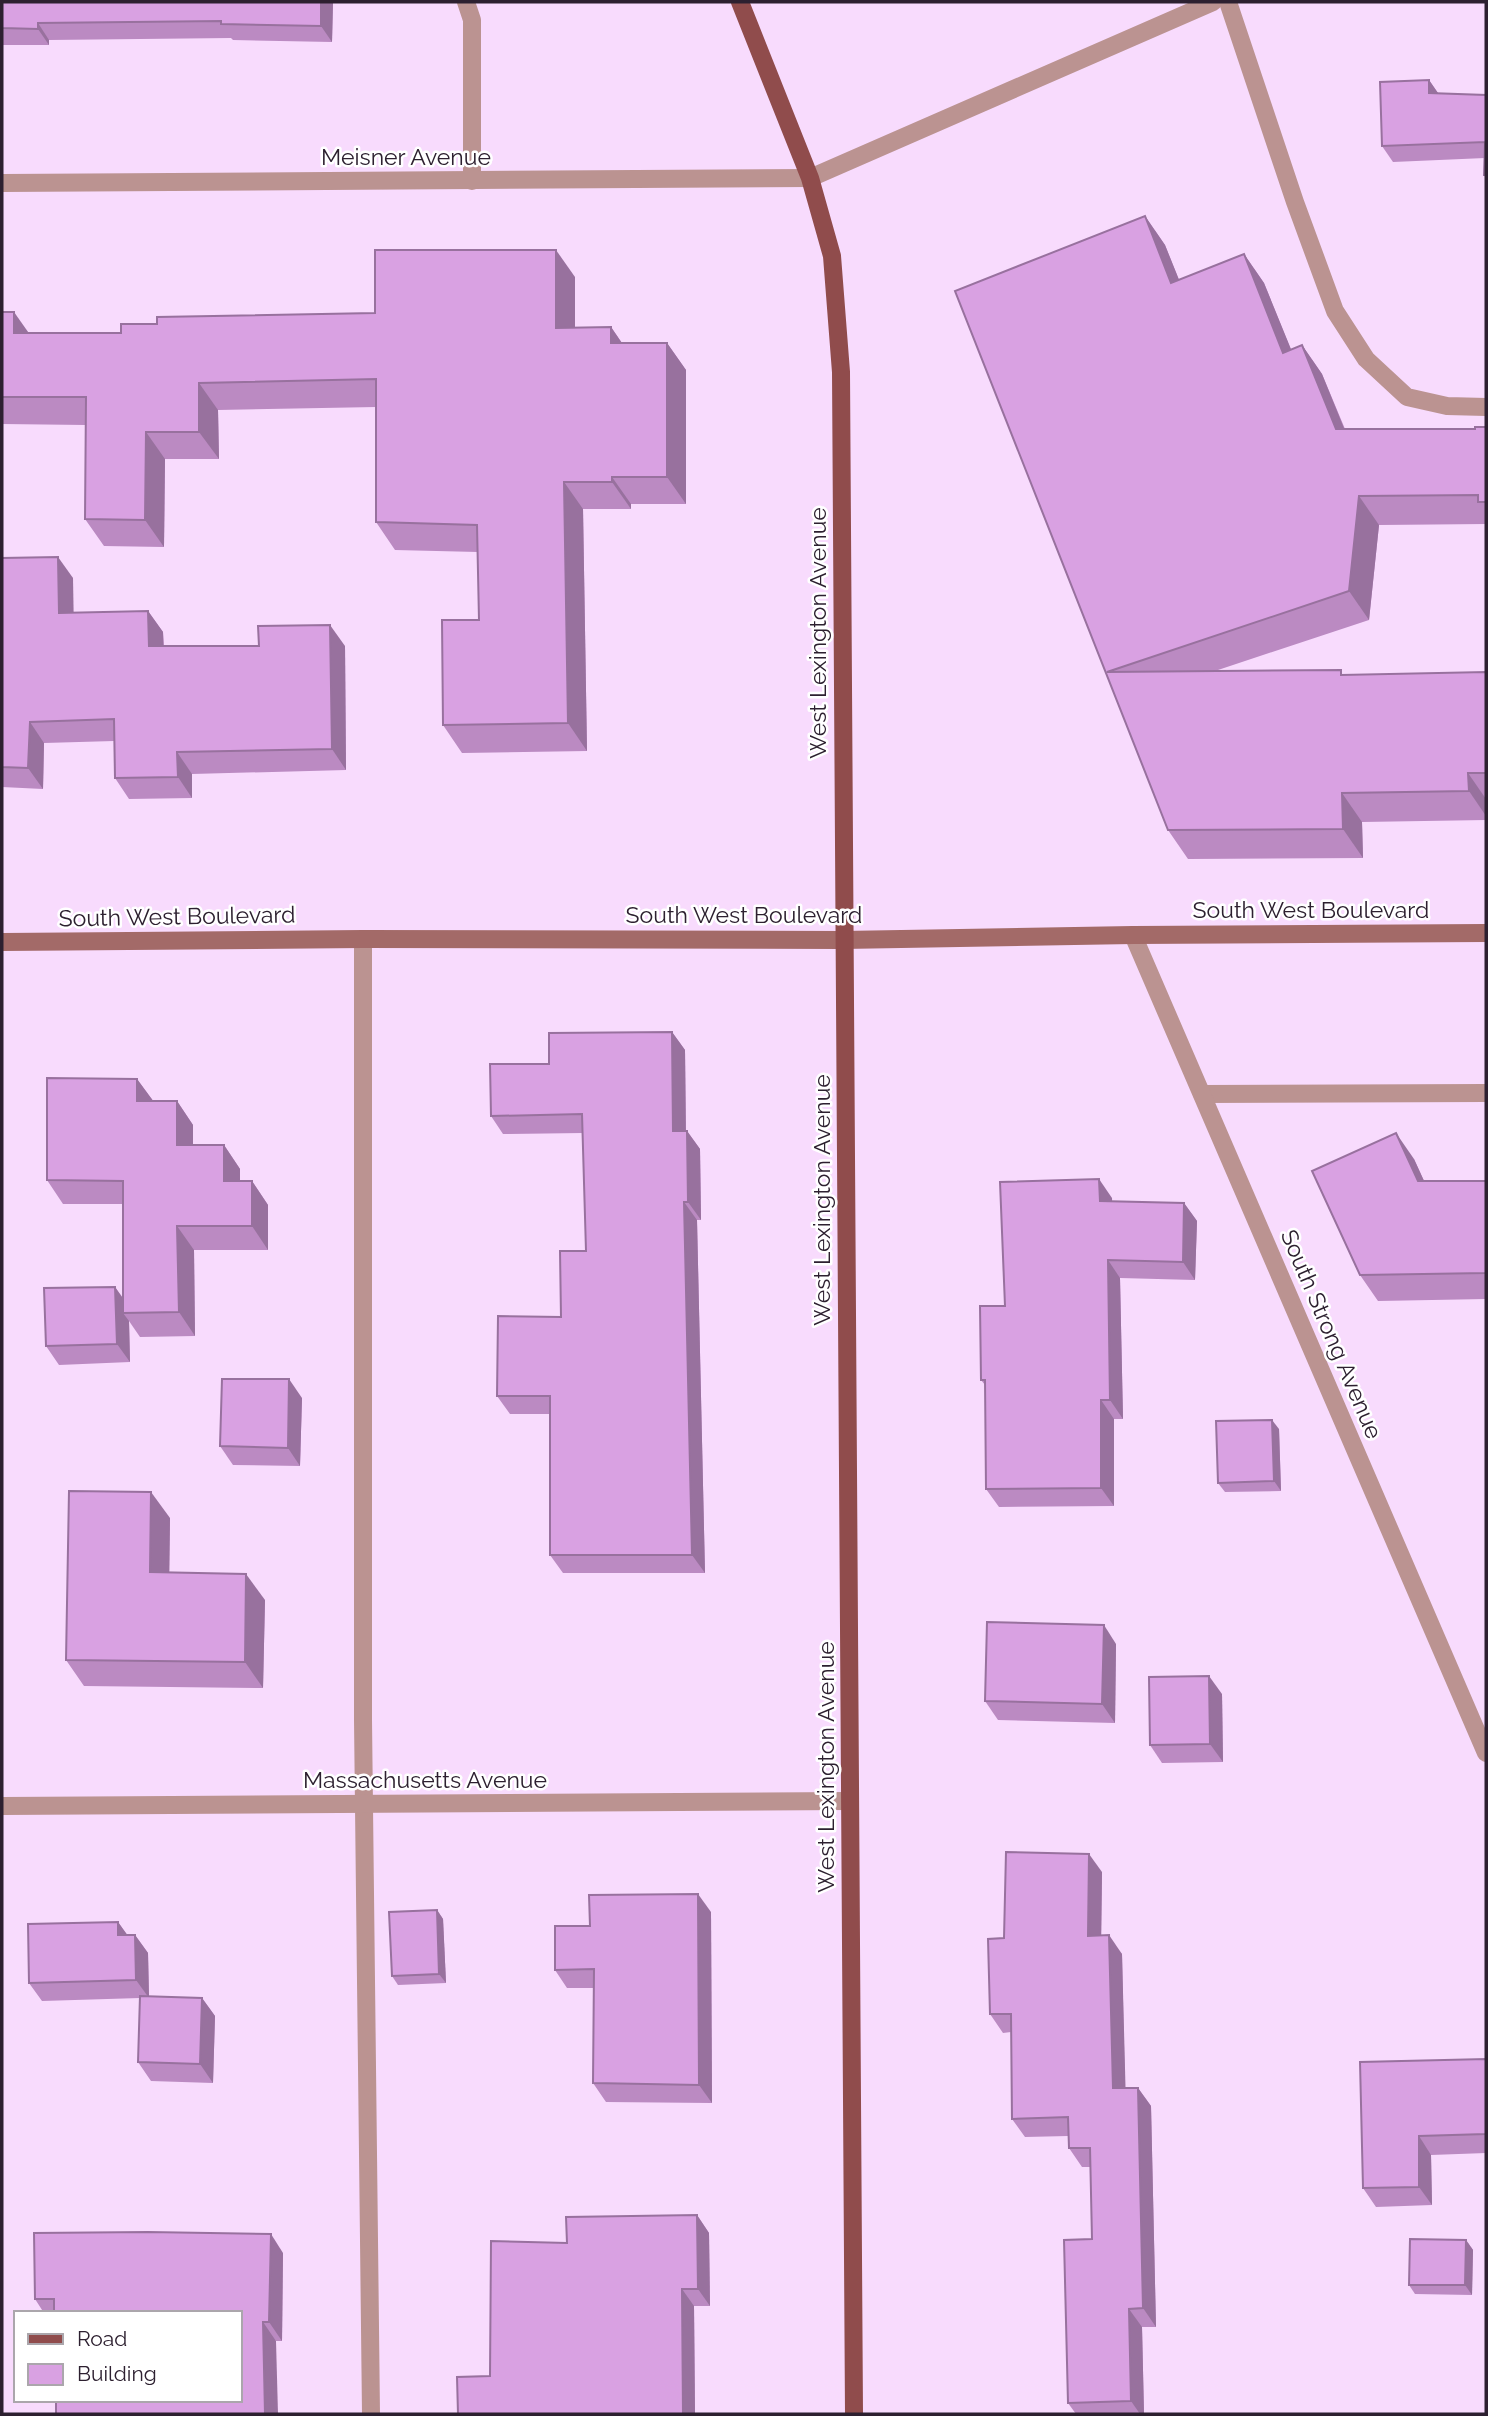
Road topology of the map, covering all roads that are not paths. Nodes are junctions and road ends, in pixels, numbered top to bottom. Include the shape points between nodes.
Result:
1 (466, 2) edge
2 (740, 2) edge
3 (1213, 2) edge
4 (1228, 2) edge
5 (810, 178) junction
6 (472, 181) junction
7 (2, 183) edge
8 (1486, 407) edge
9 (1486, 933) edge
10 (1133, 935) junction
11 (363, 939) junction
12 (843, 940) junction
13 (2, 942) edge
14 (1486, 1093) edge
15 (1202, 1094) junction
16 (1486, 1753) edge
17 (849, 1801) junction
18 (364, 1804) junction
19 (2, 1806) edge
20 (371, 2414) edge
21 (853, 2414) edge

1 - 6 street via 472,20
2 - 5 main road, West Lexington Avenue
3 - 5 street
4 - 8 street via 1335,311 1366,359 1407,397 1447,406
5 - 6 street, Meisner Avenue
5 - 12 main road, West Lexington Avenue via 832,256 841,372
6 - 7 street, Meisner Avenue
9 - 10 street, South West Boulevard
10 - 12 street, South West Boulevard
10 - 15 street, South Strong Avenue
11 - 12 street, South West Boulevard
11 - 13 street, South West Boulevard
11 - 18 street
12 - 17 main road, West Lexington Avenue
14 - 15 street
15 - 16 street, South Strong Avenue
17 - 18 street, Massachusetts Avenue
17 - 21 main road, West Lexington Avenue
18 - 19 street, Massachusetts Avenue
18 - 20 street

